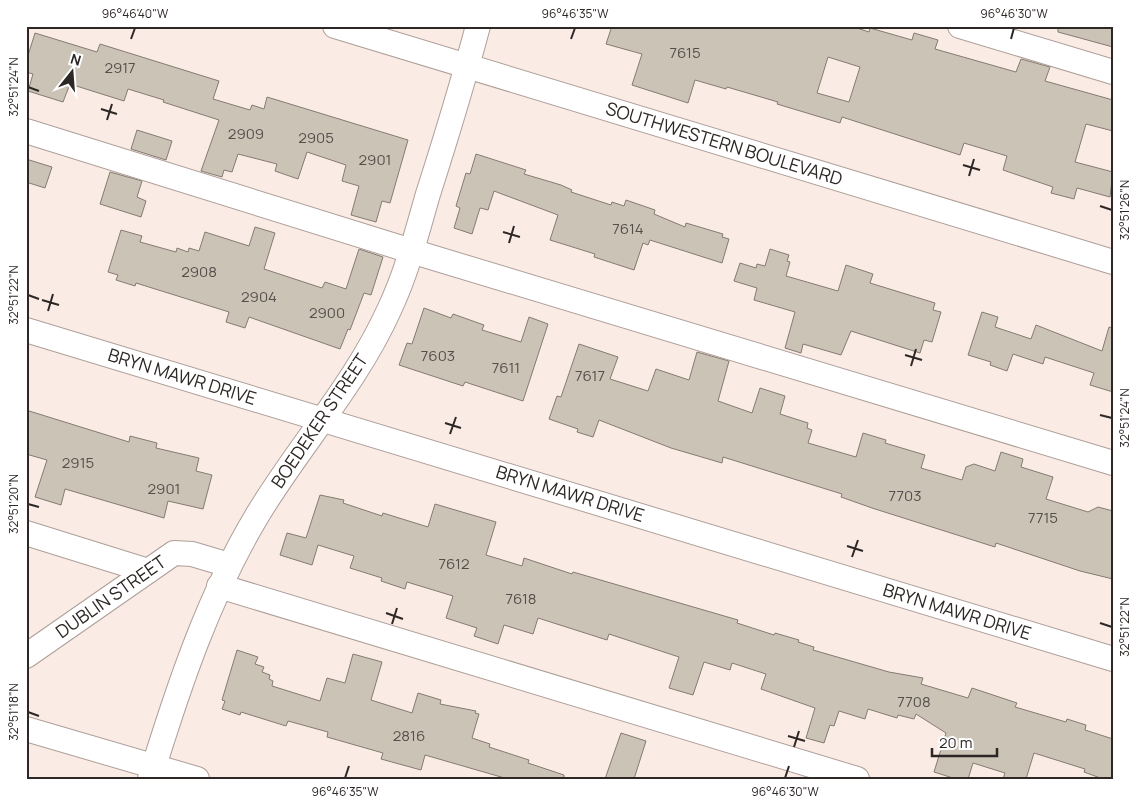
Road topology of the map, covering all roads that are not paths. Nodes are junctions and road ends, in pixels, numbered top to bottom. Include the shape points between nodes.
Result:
1 (335, 26) edge
2 (478, 26) edge
3 (960, 26) edge
4 (468, 66) junction
5 (1113, 72) edge
6 (26, 131) edge
7 (411, 251) junction
8 (1113, 262) edge
9 (26, 330) edge
10 (325, 420) junction
11 (1113, 463) edge
12 (26, 533) edge
13 (148, 571) junction
14 (224, 576) junction
15 (26, 656) edge
16 (1113, 659) edge
17 (26, 729) edge
18 (152, 772) edge
19 (197, 779) edge
20 (857, 779) edge

1 - 4 street, SOUTHWESTERN BOULEVARD
2 - 4 street, BOEDEKER STREET
3 - 5 street
4 - 7 street, BOEDEKER STREET
4 - 8 street, SOUTHWESTERN BOULEVARD
6 - 7 street
7 - 10 street, BOEDEKER STREET via 391,307 359,368
7 - 11 street
9 - 10 street, BRYN MAWR DRIVE
10 - 14 street, BOEDEKER STREET via 288,468
10 - 16 street, BRYN MAWR DRIVE
12 - 13 street
13 - 14 street, DUBLIN STREET via 174,553 192,554
13 - 15 street, DUBLIN STREET
14 - 18 street, BOEDEKER STREET
14 - 20 street, DUBLIN STREET
17 - 18 street
18 - 19 street

